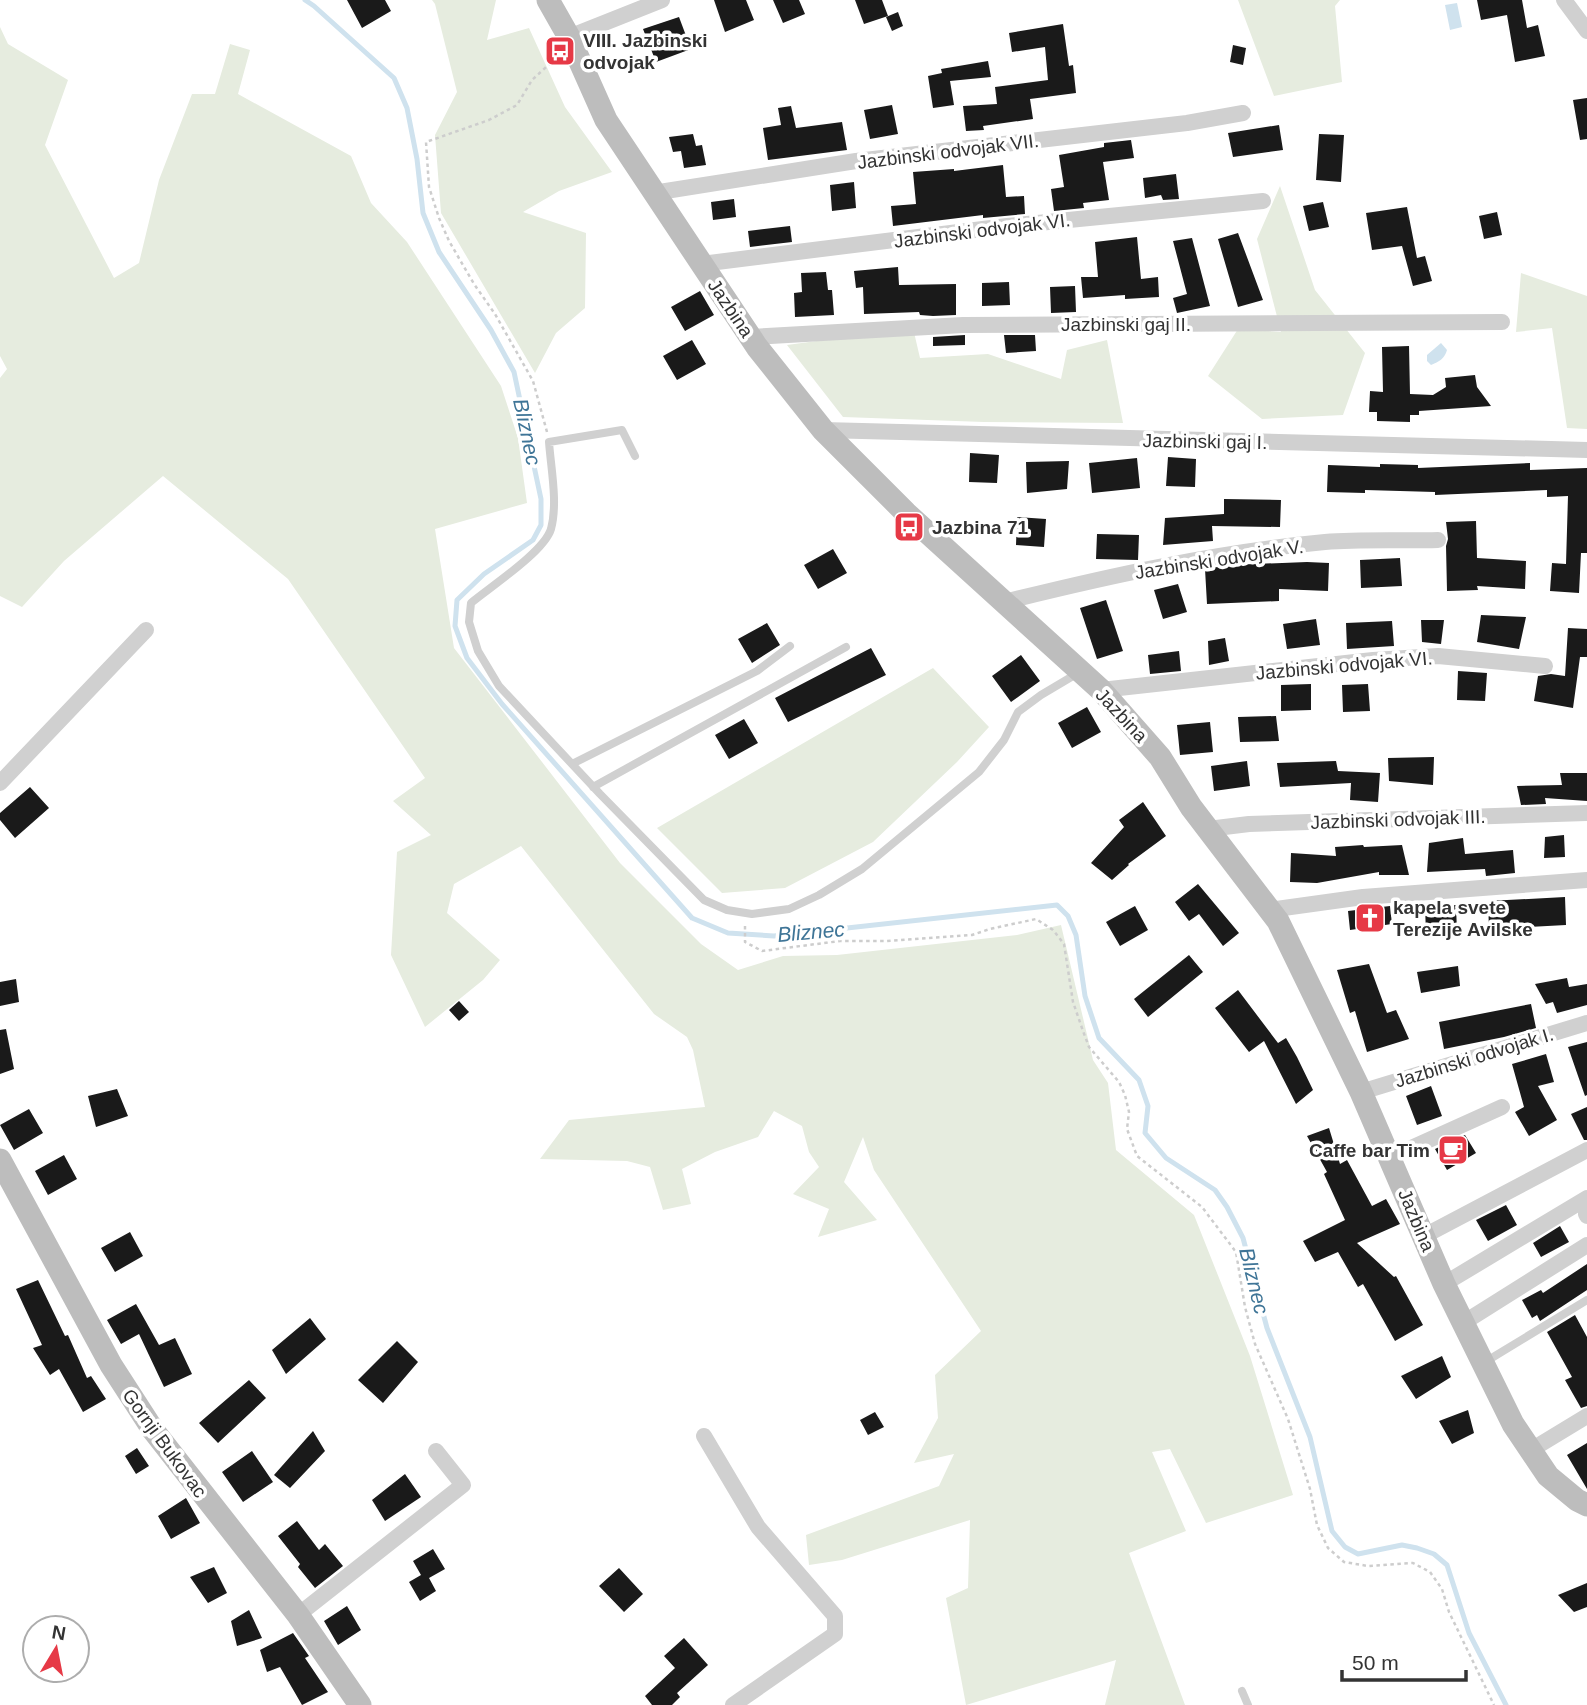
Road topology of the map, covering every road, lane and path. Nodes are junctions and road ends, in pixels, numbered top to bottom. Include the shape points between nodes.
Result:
1 (548, 0) edge
2 (662, 0) edge
3 (1564, 0) edge
4 (1587, 31) edge
5 (566, 45) junction
6 (1243, 113) dead end
7 (653, 193) junction
8 (1263, 201) dead end
9 (701, 264) junction
10 (1502, 322) dead end
11 (751, 337) junction
12 (822, 430) junction
13 (549, 442) junction
14 (1587, 450) edge
15 (635, 456) dead end
16 (1438, 540) dead end
17 (1004, 602) junction
18 (146, 630) dead end
19 (790, 646) dead end
20 (846, 647) dead end
21 (1545, 666) dead end
22 (1080, 672) junction
23 (1101, 690) junction
24 (572, 764) junction
25 (0, 783) edge
26 (593, 787) junction
27 (1587, 813) edge
28 (1208, 829) junction
29 (1587, 880) edge
30 (1269, 911) junction
31 (746, 927) dead end
32 (1587, 1023) edge
33 (1361, 1092) junction
34 (1502, 1107) dead end
35 (1587, 1150) edge
36 (1389, 1158) junction
37 (0, 1160) edge
38 (1587, 1209) edge
39 (1424, 1236) junction
40 (1587, 1245) edge
41 (1444, 1284) junction
42 (1587, 1300) edge
43 (1462, 1323) junction
44 (1482, 1363) junction
45 (1587, 1416) edge
46 (704, 1436) dead end
47 (1531, 1450) junction
48 (436, 1451) dead end
49 (1587, 1505) edge
50 (298, 1615) junction
51 (1241, 1691) dead end
52 (360, 1705) edge
53 (733, 1705) edge
54 (1248, 1705) edge
55 (1494, 1705) edge

1 - 5 street, Jazbina
2 - 5 street
3 - 4 street
5 - 7 street, Jazbina via 606,120
5 - 13 path via 532,80 517,105 426,142 429,187 439,218 533,381
6 - 7 street, Jazbinski odvojak VII. via 856,161
7 - 9 street, Jazbina
8 - 9 street, Jazbinski odvojak VI. via 1007,226
9 - 11 street, Jazbina
10 - 11 street, Jazbinski gaj II. via 963,325
11 - 12 street, Jazbina
12 - 14 street, Jazbinski gaj I.
12 - 17 street, Jazbina
13 - 15 lane via 622,430
13 - 24 lane via 551,531 538,550 471,603 469,622 478,651 499,686
16 - 17 street, Jazbinski odvojak V. via 1328,542 1255,550
17 - 22 street, Jazbina
18 - 25 street
19 - 24 lane via 757,671
20 - 26 lane
21 - 23 street, Jazbinski odvojak VI. via 1438,656
22 - 23 street, Jazbina
22 - 26 lane via 1018,712 1004,740 979,772 862,869 789,909 752,914 704,900
23 - 28 street, Jazbina via 1160,757
24 - 26 lane
27 - 28 street, Jazbinski odvojak III.
28 - 30 street, Jazbina
29 - 30 street via 1363,897
30 - 33 street, Jazbina
31 - 55 path via 745,942 762,951 840,941 972,935 1036,919 1053,930 1064,944 1073,1002 1089,1048 1125,1095 1127,1129 1137,1156 1202,1208 1236,1252 1255,1345 1288,1419 1317,1525 1328,1548 1345,1562 1368,1566 1413,1563 1430,1572
32 - 33 street, Jazbinski odvojak I.
33 - 36 street, Jazbina
34 - 36 street
35 - 39 street
36 - 39 street, Jazbina
37 - 50 street, Gornji Bukovac via 105,1354 153,1430
38 - 41 street
39 - 41 street, Jazbina
40 - 43 street
41 - 43 street, Jazbina
42 - 44 lane
43 - 44 street, Jazbina
44 - 47 street, Jazbina
45 - 47 street
46 - 53 street via 758,1527 835,1616 835,1634
47 - 49 street, Jazbina via 1548,1476
48 - 50 street via 463,1485
50 - 52 street, Gornji Bukovac
51 - 54 lane

